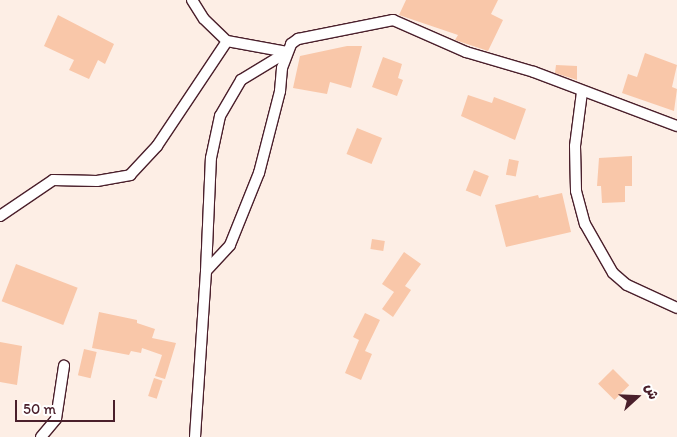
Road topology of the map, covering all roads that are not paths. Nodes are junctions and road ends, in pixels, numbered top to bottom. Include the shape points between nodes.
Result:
1 (192, 0) edge
2 (227, 41) junction
3 (287, 52) junction
4 (582, 92) junction
5 (677, 126) edge
6 (0, 216) edge
7 (206, 271) junction
8 (677, 308) edge
9 (64, 366) dead end
10 (42, 437) edge
11 (195, 437) edge

1 - 2 street via 204,19
2 - 3 street
2 - 6 street via 157,146 130,175 97,181 53,180
3 - 4 street via 291,44 304,36 393,20 466,52 534,72
3 - 7 street via 259,173 230,245
3 - 7 street via 241,80 220,116 211,158
4 - 5 street
4 - 8 street via 575,146 576,191 585,224 613,273 627,285
7 - 11 street
9 - 10 street via 56,419

